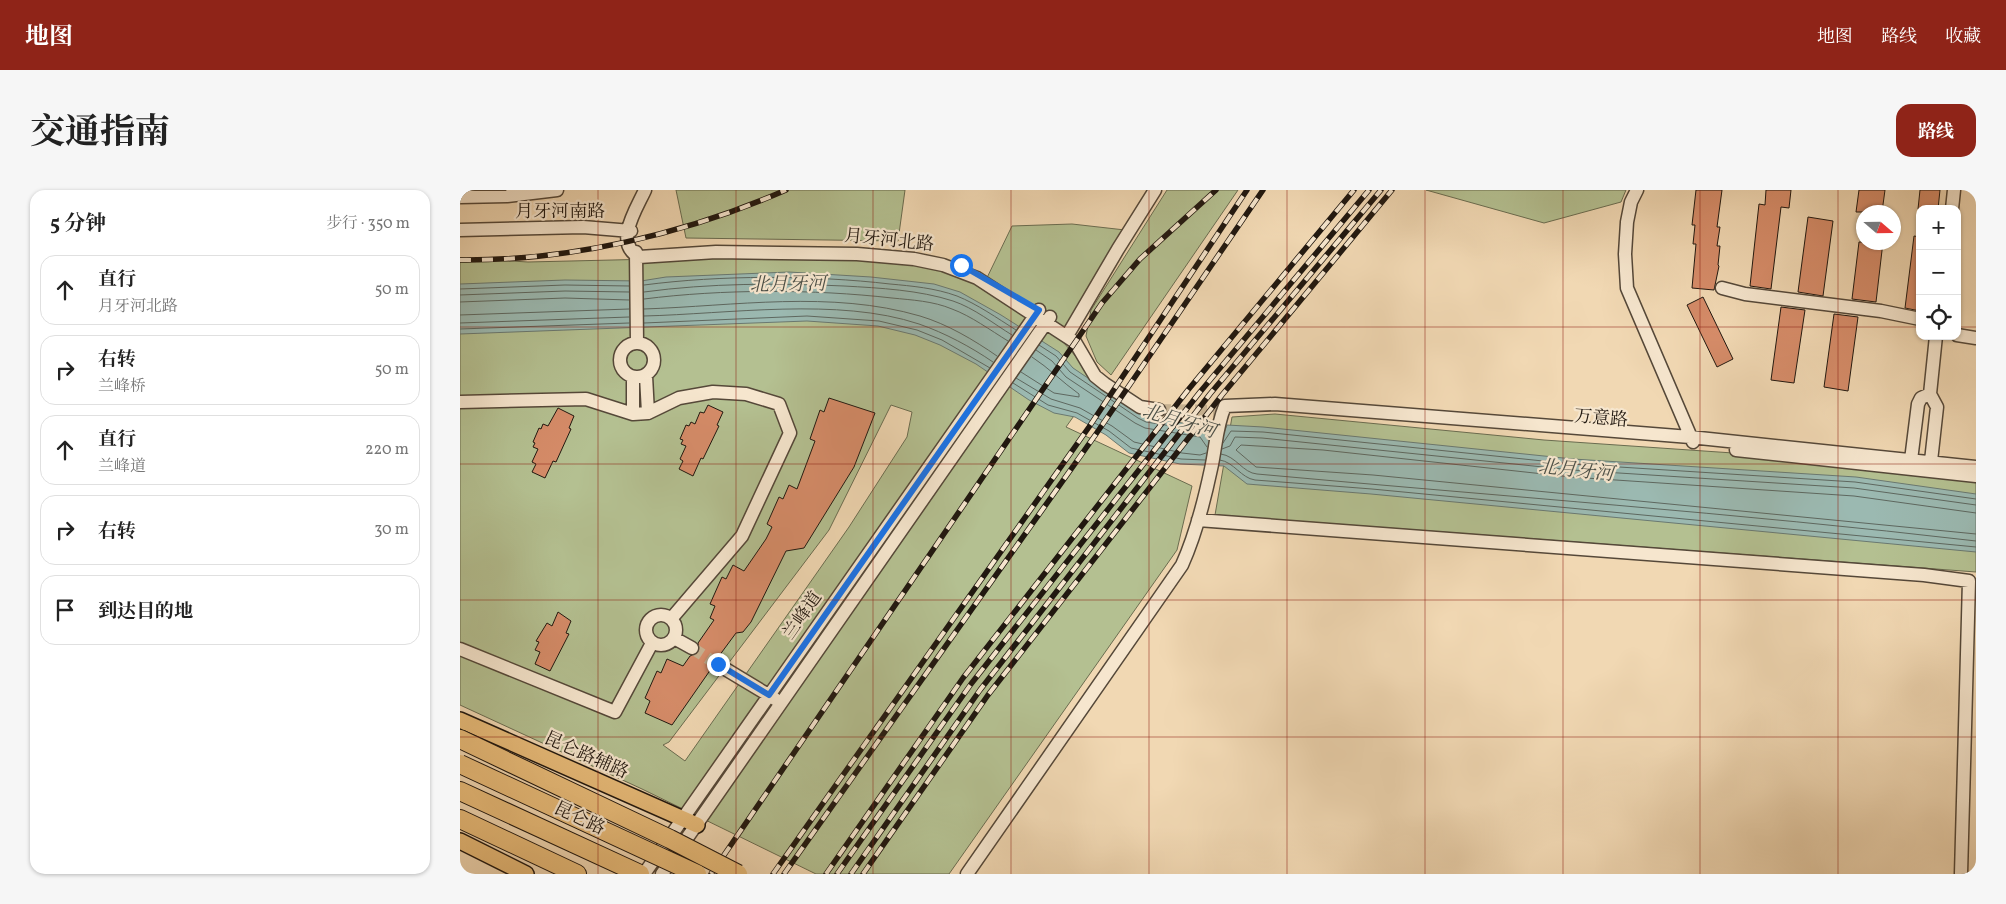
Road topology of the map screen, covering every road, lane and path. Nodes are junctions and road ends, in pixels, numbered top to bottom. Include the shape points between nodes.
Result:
1 (557, 190) edge
2 (646, 190) edge
3 (650, 190) edge
4 (1155, 190) edge
5 (1636, 190) edge
6 (1954, 190) edge
7 (460, 197) edge
8 (1952, 205) edge
9 (460, 230) edge
10 (629, 230) junction
11 (636, 254) junction
12 (1722, 288) dead end
13 (1916, 318) edge
14 (1041, 319) junction
15 (1069, 334) junction
16 (1961, 336) edge
17 (637, 337) junction
18 (1976, 338) edge
19 (1936, 340) edge
20 (640, 377) junction
21 (1108, 381) dead end
22 (1930, 394) junction
23 (1133, 397) dead end
24 (460, 402) edge
25 (648, 413) junction
26 (633, 414) junction
27 (1692, 441) junction
28 (1910, 464) junction
29 (1930, 466) junction
30 (1976, 467) edge
31 (1976, 476) edge
32 (1198, 520) junction
33 (671, 619) junction
34 (674, 638) junction
35 (652, 643) junction
36 (692, 648) tunnel mouth
37 (460, 649) edge
38 (718, 664) tunnel mouth
39 (769, 695) junction
40 (782, 703) junction
41 (460, 720) edge
42 (460, 739) edge
43 (460, 764) edge
44 (460, 793) edge
45 (460, 819) edge
46 (690, 822) junction
47 (460, 841) edge
48 (661, 865) edge
49 (526, 874) edge
50 (577, 874) edge
51 (613, 874) edge
52 (640, 874) edge
53 (644, 874) edge
54 (697, 874) edge
55 (710, 874) edge
56 (738, 874) edge
57 (966, 874) edge
58 (1961, 874) edge

1 - 7 street
2 - 10 street
3 - 10 street
4 - 15 street
5 - 27 street via 1627,222 1627,288
6 - 8 street
9 - 10 street, 月牙河南路 via 583,227
10 - 11 street
11 - 14 street, 月牙河北路 via 643,258 716,252 822,252 914,259 943,264 969,274
11 - 17 street
12 - 13 street
14 - 15 street, 月牙河北路
14 - 39 street, 兰峰道 via 991,379
14 - 40 street, 兰峰道 via 1002,387
15 - 21 street, 月牙河北路 via 1079,336 1098,374
15 - 23 street, 月牙河北路 via 1100,380 1140,407 1162,408
16 - 18 street
17 - 20 street via 654,356 654,367
17 - 20 street via 620,356 621,367
19 - 22 street
20 - 25 street
20 - 26 street
22 - 28 street via 1921,398 1918,404
22 - 29 street via 1937,407
24 - 26 street via 586,399
25 - 26 street
25 - 33 street via 678,398 713,392 746,394 779,404 790,433 742,536
27 - 28 street, 万意路
27 - 32 street, 万意路 via 1275,409 1222,413
28 - 29 street, 万意路
29 - 30 street, 万意路
29 - 31 street, 万意路
32 - 57 street via 1196,534 1182,565
32 - 58 street via 1969,581
33 - 34 street via 676,628
33 - 35 street via 661,615 648,621 646,635
34 - 35 street via 666,645
34 - 36 street
35 - 37 street via 615,712
38 - 39 street
39 - 40 street
39 - 46 street, 兰峰道
40 - 46 street, 兰峰道
41 - 46 main road, 昆仑路辅路
42 - 56 highway, bridge
43 - 48 highway, 昆仑路, bridge
44 - 51 highway
44 - 52 highway, 昆仑路
45 - 50 highway
46 - 48 street, 兰峰道
46 - 53 street, 兰峰道
47 - 49 main road
48 - 54 highway, 昆仑路, bridge
48 - 55 highway, bridge

